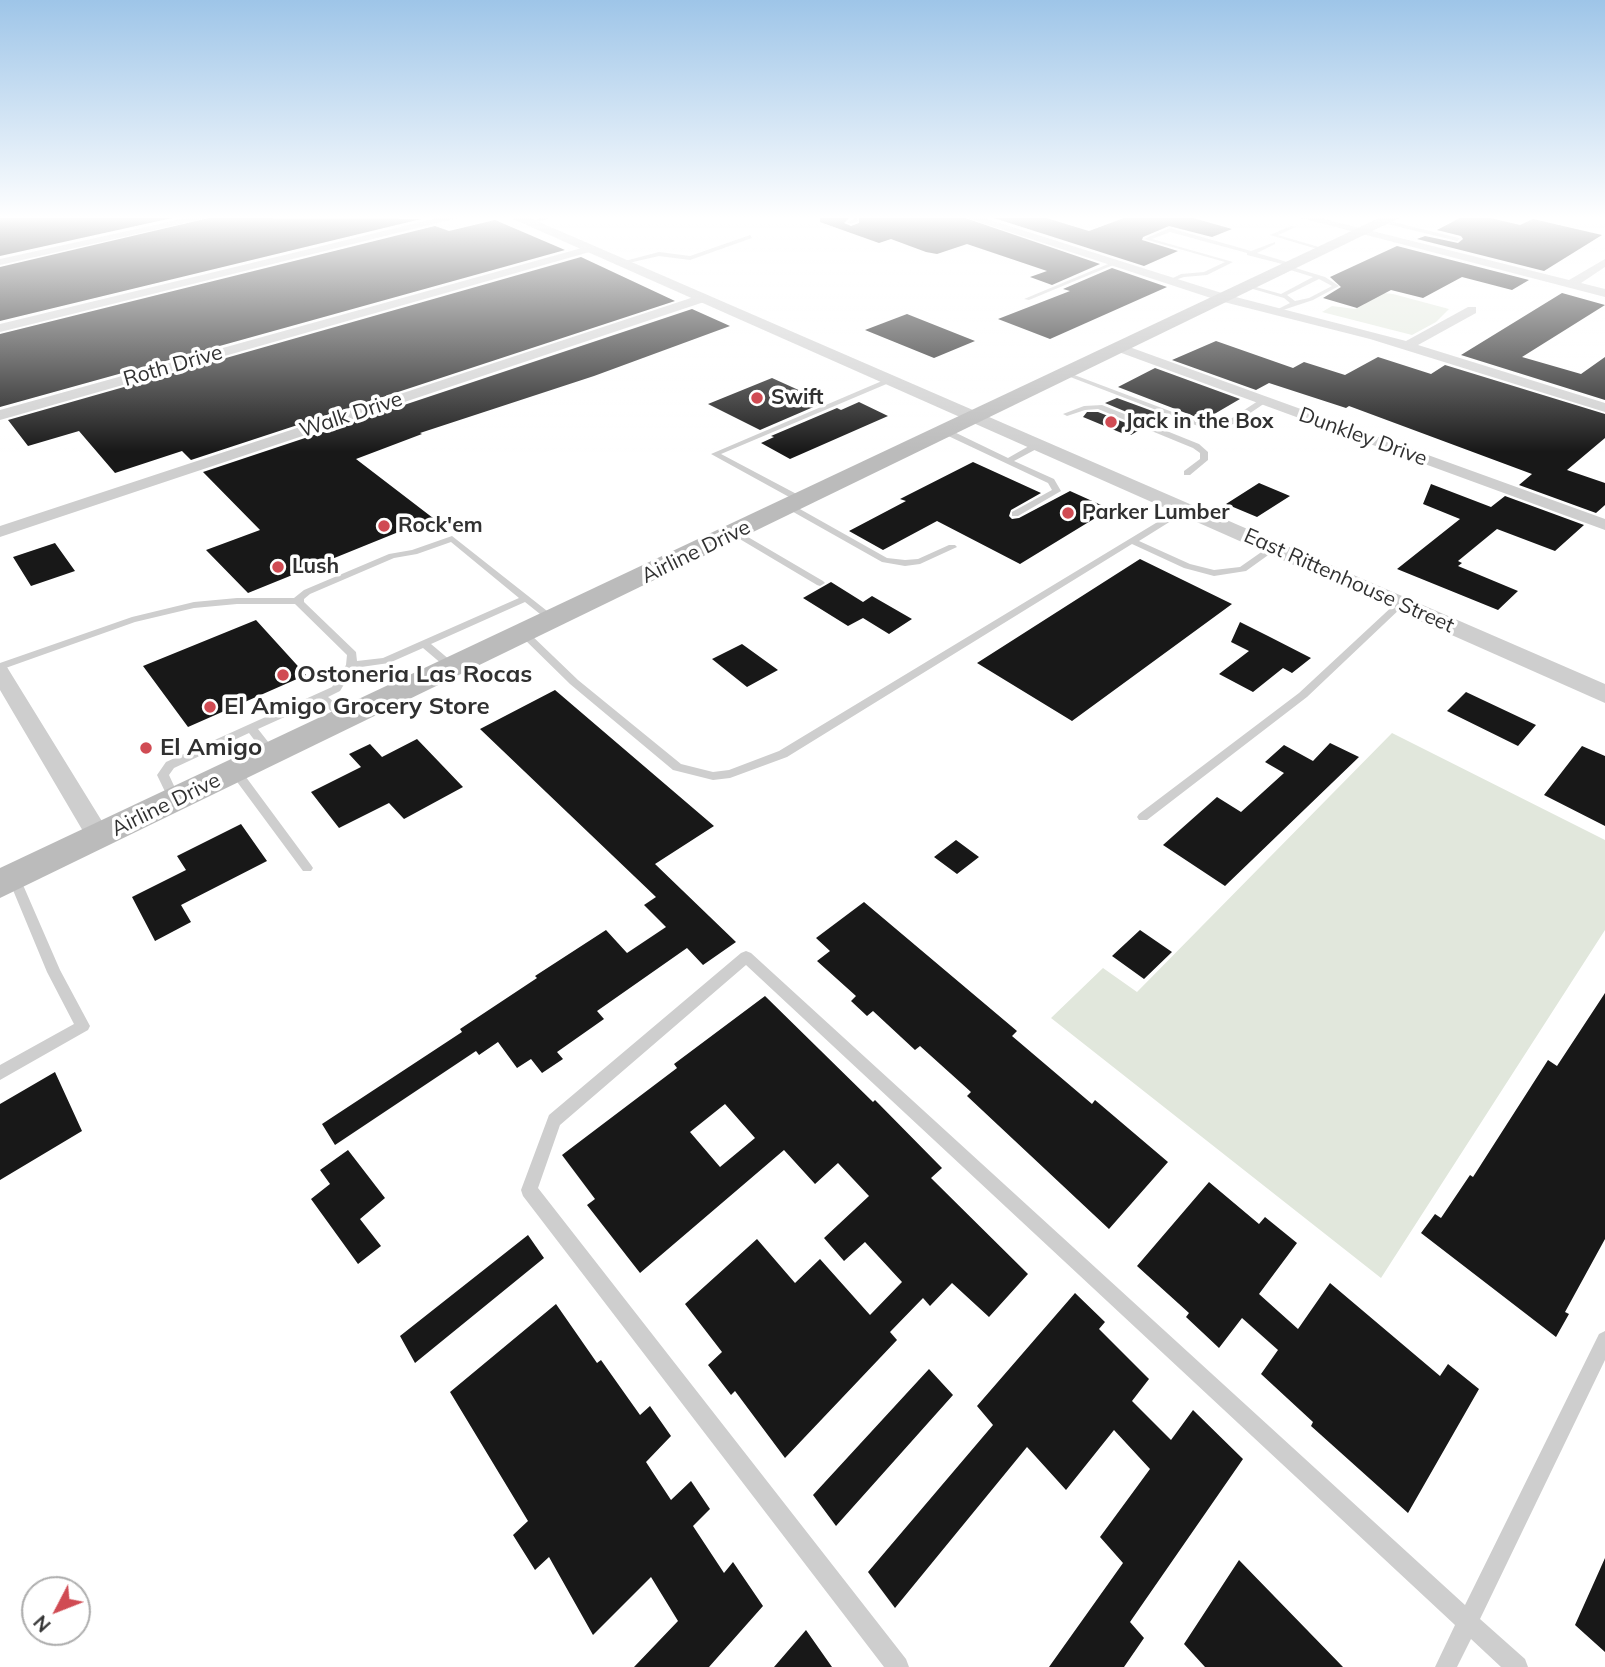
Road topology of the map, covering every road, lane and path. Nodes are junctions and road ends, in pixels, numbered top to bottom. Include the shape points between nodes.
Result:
1 (132, 296) edge
2 (423, 296) edge
3 (698, 296) edge
4 (1035, 296) edge
5 (1217, 296) edge
6 (1229, 296) edge
7 (1281, 296) edge
8 (1317, 296) edge
9 (703, 298) junction
10 (1224, 298) junction
11 (1027, 299) dead end
12 (1294, 303) junction
13 (1472, 310) dead end
14 (1276, 312) junction
15 (0, 328) edge
16 (1407, 346) junction
17 (1121, 348) junction
18 (1067, 374) junction
19 (892, 380) junction
20 (1264, 401) junction
21 (1605, 408) edge
22 (1067, 414) dead end
23 (0, 415) edge
24 (978, 417) junction
25 (947, 432) junction
26 (1039, 444) junction
27 (1008, 461) junction
28 (1187, 473) dead end
29 (797, 504) junction
30 (1184, 509) junction
31 (1015, 514) dead end
32 (1605, 525) edge
33 (0, 532) edge
34 (736, 533) junction
35 (1132, 541) junction
36 (952, 547) dead end
37 (1273, 548) junction
38 (820, 583) dead end
39 (526, 598) junction
40 (299, 601) junction
41 (1400, 604) junction
42 (553, 620) junction
43 (524, 634) junction
44 (425, 644) junction
45 (351, 666) junction
46 (453, 668) junction
47 (0, 669) edge
48 (1605, 694) edge
49 (321, 696) junction
50 (346, 719) junction
51 (251, 728) junction
52 (272, 755) junction
53 (236, 772) junction
54 (175, 801) junction
55 (1143, 817) dead end
56 (99, 837) junction
57 (307, 868) dead end
58 (7, 881) edge
59 (0, 1073) edge
60 (1605, 1340) edge
61 (1468, 1621) junction
62 (898, 1667) edge
63 (1446, 1667) edge
64 (1517, 1667) edge

1 - 15 street
2 - 23 street, Roth Drive
3 - 9 street, East Rittenhouse Street
4 - 11 lane
5 - 10 street
6 - 10 main road, Airline Drive
7 - 12 lane
8 - 12 lane
9 - 19 street, East Rittenhouse Street
9 - 33 street, Walk Drive
10 - 14 street
10 - 17 main road, Airline Drive
12 - 14 lane
13 - 16 street
14 - 16 street
16 - 21 street
17 - 18 main road, Airline Drive
17 - 20 street, Dunkley Drive
18 - 20 lane via 1198,424 1231,422
18 - 24 main road, Airline Drive
19 - 24 street, East Rittenhouse Street
19 - 29 lane via 715,454
20 - 32 street, Dunkley Drive
22 - 28 lane via 1099,407 1196,446 1204,452 1204,460
24 - 25 main road, Airline Drive
24 - 26 street, East Rittenhouse Street
25 - 27 lane
25 - 29 main road, Airline Drive
26 - 27 lane
26 - 30 street, East Rittenhouse Street
27 - 31 lane via 1051,481 1057,491
29 - 34 main road, Airline Drive
29 - 36 lane via 886,559 920,561
30 - 35 lane
30 - 37 street, East Rittenhouse Street
34 - 38 lane
34 - 42 main road, Airline Drive
35 - 37 lane via 1214,573 1244,569
35 - 43 lane via 783,754 730,774 713,776 677,767
37 - 41 street, East Rittenhouse Street
39 - 40 lane via 452,539 392,556 307,592
39 - 42 lane
39 - 44 lane
40 - 45 lane via 352,654
40 - 47 lane via 194,605 132,620
41 - 48 street, East Rittenhouse Street
41 - 55 lane via 1303,695
42 - 43 main road, Airline Drive
43 - 46 main road, Airline Drive
44 - 45 lane via 385,661
44 - 46 lane
45 - 49 lane via 336,689
46 - 50 main road, Airline Drive
47 - 56 street
49 - 50 lane
49 - 51 lane
50 - 52 main road, Airline Drive
51 - 52 lane
51 - 54 lane via 170,765 163,775
52 - 53 main road, Airline Drive
53 - 54 main road, Airline Drive
53 - 57 lane
54 - 56 main road, Airline Drive
56 - 58 main road, Airline Drive
58 - 59 lane via 83,1026
60 - 61 lane
61 - 62 lane via 746,957 554,1120 529,1190
61 - 63 lane
61 - 64 lane

